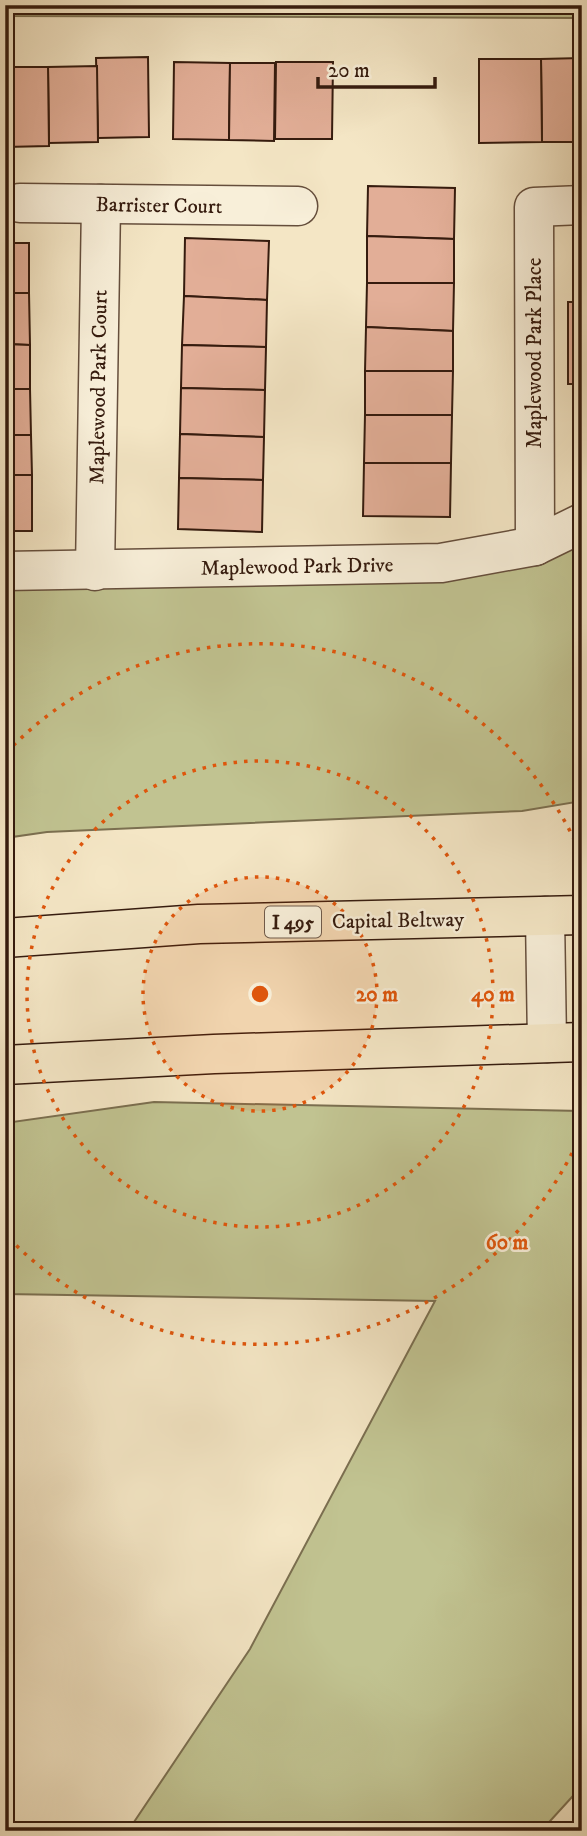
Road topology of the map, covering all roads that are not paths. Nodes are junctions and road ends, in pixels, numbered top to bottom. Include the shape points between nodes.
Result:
1 (20, 203) dead end
2 (101, 204) junction
3 (582, 205) edge
4 (298, 206) dead end
5 (582, 523) edge
6 (535, 546) junction
7 (95, 570) junction
8 (5, 571) edge
9 (563, 915) edge
10 (5, 938) edge
11 (564, 1043) edge
12 (5, 1065) edge

1 - 2 street, Barrister Court
2 - 4 street, Barrister Court
2 - 7 street, Maplewood Park Court
3 - 6 street, Maplewood Park Place via 534,207
5 - 6 street, Maplewood Park Drive
6 - 7 street, Maplewood Park Drive via 442,563
7 - 8 street, Maplewood Park Drive
9 - 10 highway, Capital Beltway / I 495 via 199,924
9 - 11 street
11 - 12 highway

